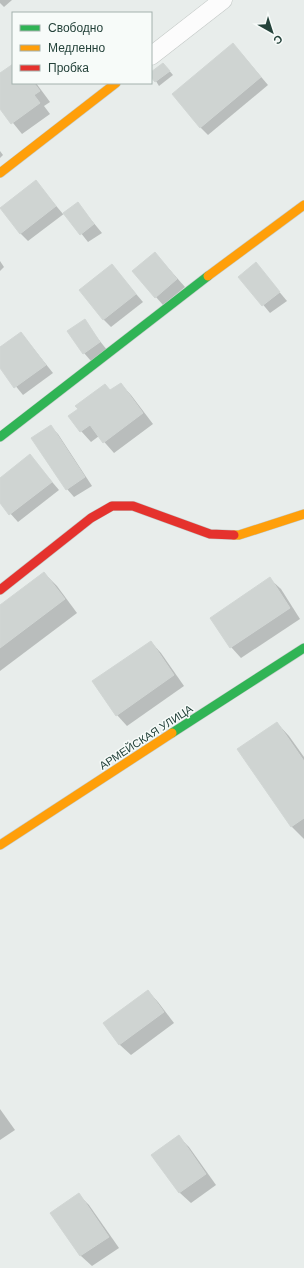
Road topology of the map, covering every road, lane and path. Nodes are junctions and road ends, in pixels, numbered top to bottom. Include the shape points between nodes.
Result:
1 (223, 0) edge
2 (152, 55) edge
3 (115, 84) edge
4 (0, 173) edge
5 (304, 205) edge
6 (0, 437) edge
7 (304, 514) edge
8 (0, 590) edge
9 (304, 648) edge
10 (0, 845) edge

1 - 2 street
3 - 4 street
5 - 6 street via 162,310
7 - 8 street via 239,535 210,534 133,506 112,506 91,518
9 - 10 street, АРМЕЙСКАЯ УЛИЦА

